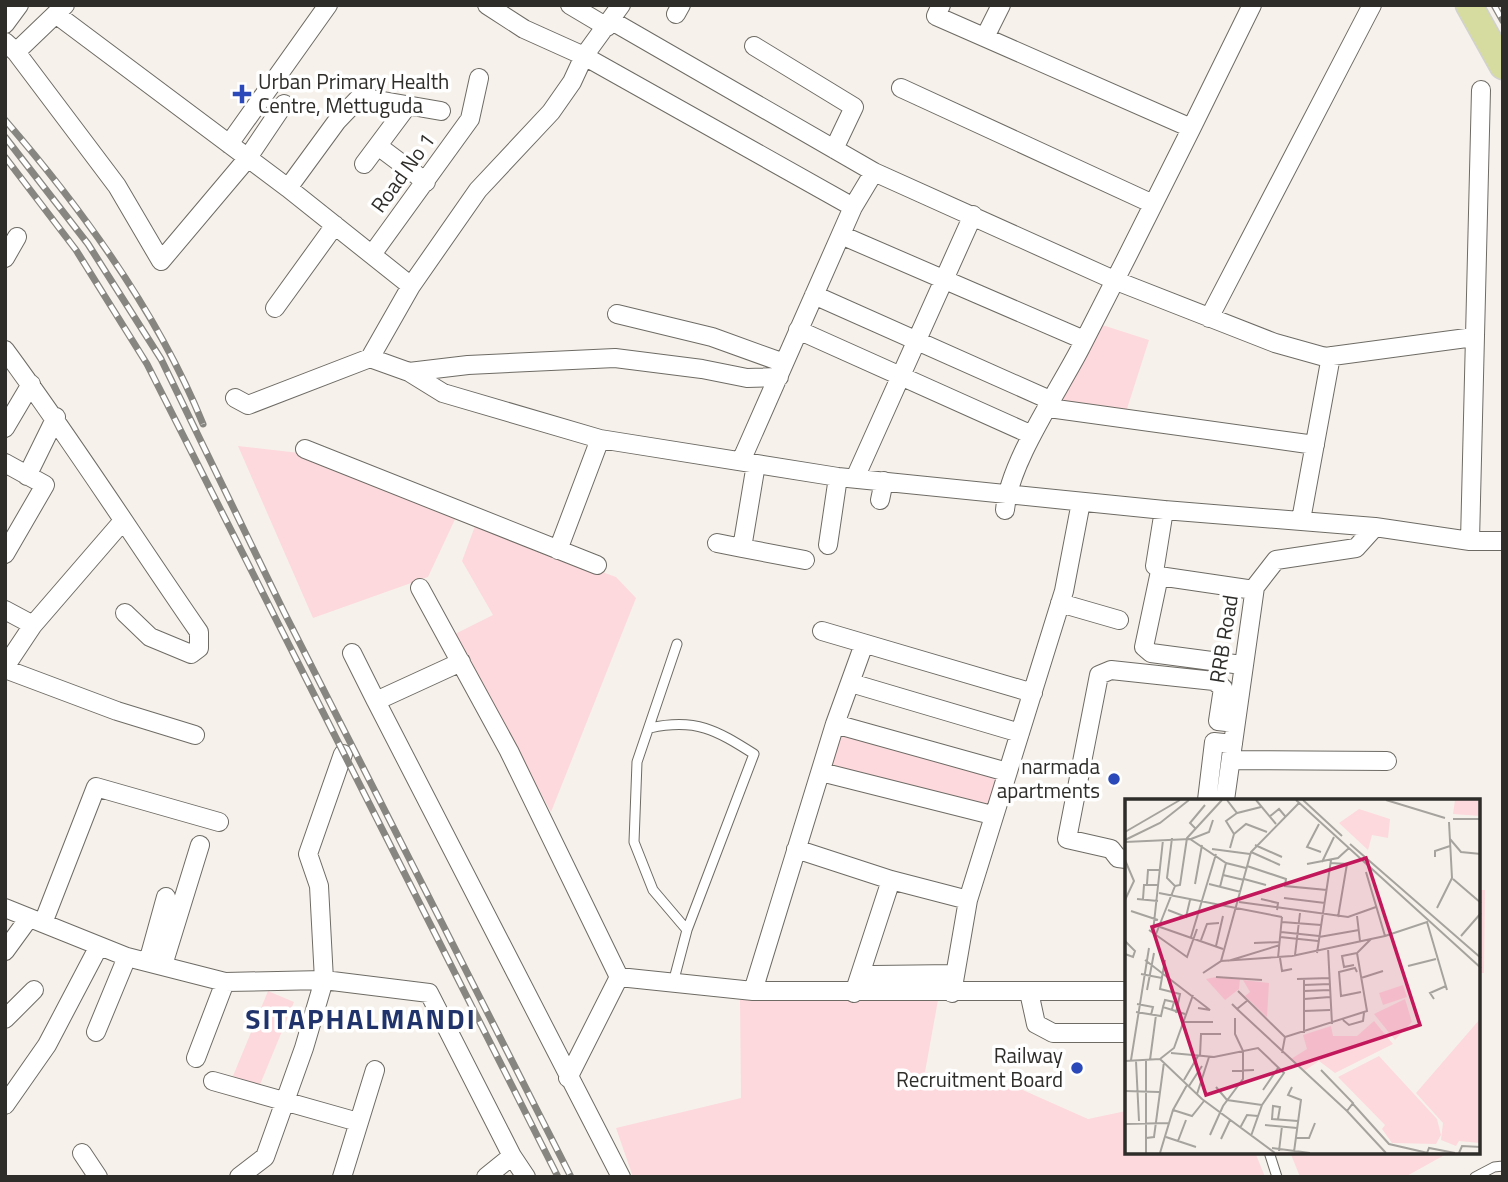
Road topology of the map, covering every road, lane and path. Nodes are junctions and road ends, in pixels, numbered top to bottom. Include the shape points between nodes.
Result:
1 (19, 5) edge
2 (328, 5) edge
3 (487, 5) edge
4 (570, 5) edge
5 (621, 5) edge
6 (942, 5) edge
7 (1001, 5) edge
8 (1252, 5) edge
9 (1372, 5) edge
10 (1469, 5) edge
11 (61, 10) edge
12 (5, 23) edge
13 (610, 24) junction
14 (985, 37) junction
15 (754, 46) dead end
16 (11, 47) edge
17 (584, 56) junction
18 (1503, 66) edge
19 (479, 78) dead end
20 (901, 88) dead end
21 (1481, 90) dead end
22 (284, 104) dead end
23 (408, 105) junction
24 (441, 111) dead end
25 (1191, 128) junction
26 (229, 144) junction
27 (377, 146) junction
28 (834, 149) junction
29 (247, 159) junction
30 (364, 164) dead end
31 (874, 172) junction
32 (426, 182) junction
33 (288, 188) junction
34 (1153, 204) junction
35 (853, 207) junction
36 (973, 215) junction
37 (335, 225) junction
38 (841, 234) junction
39 (17, 237) dead end
40 (373, 253) junction
41 (5, 258) edge
42 (945, 278) junction
43 (1114, 280) junction
44 (411, 286) junction
45 (814, 295) junction
46 (275, 308) dead end
47 (617, 314) dead end
48 (1209, 318) junction
49 (798, 330) junction
50 (1474, 337) junction
51 (1084, 340) junction
52 (916, 343) junction
53 (5, 351) edge
54 (1331, 356) junction
55 (370, 358) junction
56 (782, 370) junction
57 (409, 372) junction
58 (900, 378) junction
59 (30, 384) junction
60 (235, 397) dead end
61 (1050, 404) junction
62 (56, 417) junction
63 (5, 428) edge
64 (1032, 435) junction
65 (600, 439) junction
66 (1315, 445) junction
67 (305, 449) dead end
68 (749, 462) junction
69 (5, 463) edge
70 (27, 476) junction
71 (846, 477) junction
72 (884, 481) junction
73 (880, 500) dead end
74 (1005, 502) junction
75 (1081, 502) junction
76 (1164, 510) junction
77 (1301, 520) junction
78 (122, 522) junction
79 (1375, 527) junction
80 (1470, 541) junction
81 (1503, 541) edge
82 (717, 544) dead end
83 (828, 545) dead end
84 (742, 548) junction
85 (558, 550) junction
86 (5, 554) edge
87 (805, 560) dead end
88 (597, 565) dead end
89 (1155, 566) dead end
90 (420, 588) dead end
91 (1254, 590) junction
92 (1060, 603) junction
93 (5, 610) edge
94 (125, 613) dead end
95 (1119, 620) dead end
96 (33, 625) junction
97 (822, 631) dead end
98 (677, 644) dead end
99 (864, 644) junction
100 (352, 653) dead end
101 (461, 662) junction
102 (1242, 666) junction
103 (5, 668) edge
104 (851, 683) junction
105 (1032, 693) junction
106 (376, 701) junction
107 (1226, 722) junction
108 (835, 724) junction
109 (650, 728) junction
110 (1020, 733) junction
111 (195, 735) dead end
112 (1214, 742) junction
113 (1232, 752) junction
114 (343, 754) dead end
115 (1387, 761) dead end
116 (821, 772) junction
117 (1007, 772) junction
118 (1207, 799) edge
119 (1225, 799) edge
120 (992, 816) junction
121 (219, 822) dead end
122 (200, 845) dead end
123 (796, 849) junction
124 (1125, 859) edge
125 (891, 880) junction
126 (166, 897) dead end
127 (968, 900) junction
128 (5, 908) edge
129 (36, 921) junction
130 (955, 921) dead end
131 (687, 930) junction
132 (99, 946) junction
133 (5, 951) edge
134 (127, 957) junction
135 (155, 964) junction
136 (952, 974) junction
137 (873, 975) dead end
138 (619, 977) junction
139 (324, 980) junction
140 (225, 982) junction
141 (673, 985) junction
142 (34, 990) dead end
143 (753, 991) junction
144 (1125, 991) edge
145 (1029, 992) junction
146 (854, 993) junction
147 (952, 993) junction
148 (5, 1019) edge
149 (96, 1032) dead end
150 (1125, 1033) edge
151 (196, 1058) dead end
152 (375, 1070) dead end
153 (568, 1078) junction
154 (213, 1081) dead end
155 (285, 1102) junction
156 (5, 1105) edge
157 (358, 1122) junction
158 (82, 1153) dead end
159 (1270, 1154) edge
160 (512, 1156) junction
161 (1503, 1166) edge
162 (98, 1177) edge
163 (239, 1177) edge
164 (342, 1177) edge
165 (486, 1177) edge
166 (526, 1177) edge
167 (621, 1177) edge
168 (1277, 1177) edge
169 (1475, 1177) edge

1 - 12 street
2 - 26 street
3 - 17 street via 524,29
4 - 13 street
5 - 13 street
6 - 14 street via 936,16
7 - 14 street
8 - 25 street
9 - 48 street
10 - 18 main road
11 - 16 street
11 - 26 street
13 - 17 street
13 - 28 street
14 - 25 street
15 - 28 street via 854,107
16 - 29 street via 117,186 162,261
17 - 35 street
17 - 44 street via 551,112 478,190
19 - 32 street, Road No 1 via 470,119
20 - 34 street
21 - 50 street
22 - 29 street
23 - 24 street
23 - 27 street
23 - 33 street via 360,97 354,100
25 - 34 street
26 - 29 street
27 - 30 street
27 - 32 street
28 - 31 street
29 - 33 street
31 - 35 street
31 - 36 street
32 - 40 street, Road No 1
33 - 37 street
34 - 43 street
35 - 38 street
36 - 42 street
36 - 43 street
37 - 40 street
37 - 46 street
38 - 42 street
38 - 45 street
39 - 41 street
40 - 44 street
42 - 51 street
42 - 52 street
43 - 48 street
43 - 51 street
44 - 55 street
45 - 49 street
45 - 52 street
47 - 56 street via 712,337
48 - 54 street via 1275,343
49 - 56 street
49 - 58 street
50 - 54 street
50 - 80 street
51 - 61 street
52 - 58 street
52 - 61 street
53 - 59 street
54 - 66 street
55 - 57 street
55 - 60 street via 248,405
56 - 57 street via 747,378 615,358
56 - 68 street
57 - 65 street via 443,393
58 - 64 street
58 - 71 street
59 - 62 street
59 - 63 street
61 - 64 street
61 - 66 street
62 - 70 street
62 - 78 street
64 - 74 street
65 - 68 street
65 - 85 street
66 - 77 street
67 - 85 street
68 - 71 street
68 - 84 street
69 - 70 street
70 - 86 street via 45,485
71 - 72 street
71 - 83 street
72 - 73 street
72 - 74 street
74 - 75 street
75 - 76 street
75 - 92 street
76 - 77 street
76 - 89 street
77 - 79 street
78 - 94 street via 199,632 200,648 191,653 155,639
78 - 96 street
79 - 80 street
79 - 91 street, RRB Road via 1356,548 1276,560 1262,573
80 - 81 street
82 - 84 street
84 - 87 street
85 - 88 street
90 - 101 street
91 - 102 street, RRB Road
91 - 102 street via 1158,576 1144,646 1151,653
92 - 95 street
92 - 105 street
93 - 96 street
96 - 103 street
97 - 99 street
98 - 109 lane
99 - 104 street
99 - 105 street
100 - 106 street
101 - 106 street
101 - 138 street
102 - 107 street, RRB Road
103 - 111 street
104 - 108 street
104 - 110 street
105 - 110 street
106 - 153 street
107 - 112 street
107 - 113 street, RRB Road
107 - 124 street via 1223,688 1214,681 1111,670 1099,675 1067,839 1111,849
108 - 116 street
108 - 117 street
109 - 131 lane via 637,762 634,842 653,890
109 - 131 lane via 679,722 720,732 754,754
110 - 117 street
112 - 113 street
112 - 118 street
113 - 115 street
113 - 119 street, RRB Road
114 - 139 street via 307,854 319,886
116 - 120 street
116 - 123 street
117 - 120 street
120 - 127 street
121 - 129 street via 96,787
122 - 135 street
123 - 125 street
123 - 143 street
125 - 127 street
125 - 146 street
126 - 135 street
127 - 136 street
128 - 129 street
129 - 132 street
129 - 133 street
130 - 136 street
131 - 141 lane
132 - 134 street
132 - 156 street via 47,1045
134 - 135 street
134 - 149 street
135 - 140 street
136 - 137 street
136 - 147 street
138 - 141 street
138 - 153 street
139 - 140 street
139 - 155 street
139 - 160 street via 429,993
140 - 151 street
141 - 143 street
142 - 148 street
143 - 146 street
144 - 145 street
145 - 147 street
145 - 150 street via 1036,1024 1053,1033
146 - 147 street
152 - 157 street
153 - 167 street
154 - 155 street
155 - 157 street
155 - 163 street via 265,1157
157 - 164 street
158 - 162 street
159 - 168 lane
160 - 165 street
160 - 166 street
161 - 169 lane

